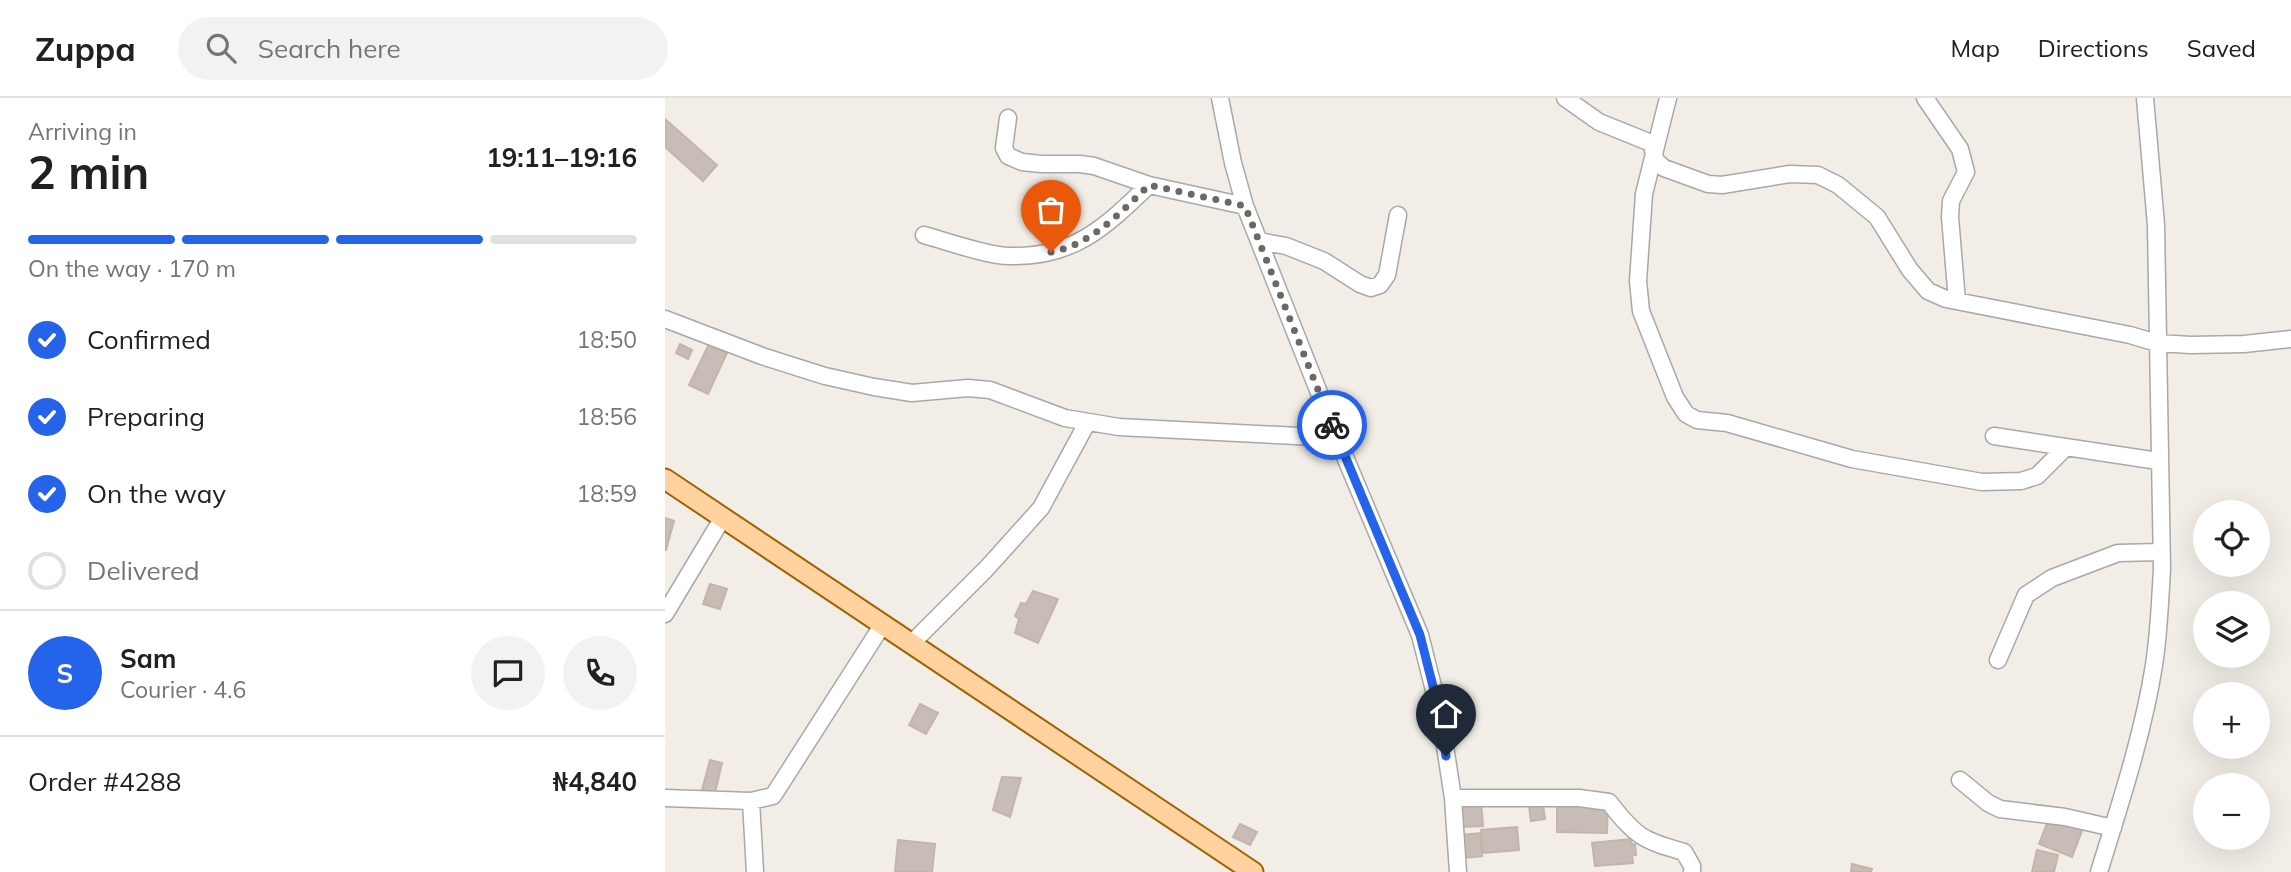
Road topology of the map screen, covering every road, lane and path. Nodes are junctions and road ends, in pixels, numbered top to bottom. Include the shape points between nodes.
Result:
1 (1220, 98) edge
2 (1565, 98) edge
3 (1668, 98) edge
4 (1925, 98) edge
5 (2145, 98) edge
6 (1008, 118) dead end
7 (1654, 150) junction
8 (1149, 185) junction
9 (1245, 206) junction
10 (1398, 215) dead end
11 (924, 235) dead end
12 (1259, 241) junction
13 (1958, 301) junction
14 (665, 320) edge
15 (2291, 339) edge
16 (2157, 343) junction
17 (1087, 423) junction
18 (1994, 436) dead end
19 (1337, 438) junction
20 (2065, 448) junction
21 (2158, 461) junction
22 (665, 479) edge
23 (722, 519) junction
24 (2161, 552) junction
25 (665, 614) edge
26 (883, 624) junction
27 (912, 643) junction
28 (1998, 660) dead end
29 (1960, 780) dead end
30 (665, 798) edge
31 (1453, 798) junction
32 (751, 801) junction
33 (2113, 828) junction
34 (755, 872) edge
35 (1253, 872) edge
36 (1458, 872) edge
37 (1692, 872) edge
38 (2099, 872) edge

1 - 9 street
2 - 7 street via 1599,122 1644,138
3 - 7 street
4 - 13 street via 1960,149 1966,172 1951,201 1950,217
5 - 16 street via 2156,225
6 - 8 street via 1004,148 1008,156 1022,162 1094,166
7 - 13 street via 1656,161 1664,168 1708,184 1818,175 1877,217 1928,291
7 - 20 street via 1644,194 1638,281 1641,310 1686,414 1852,459 1982,482 2037,476
8 - 9 street
8 - 11 street via 1107,226 1065,249 1006,257
9 - 12 street
10 - 12 street via 1387,275 1371,288 1324,261
12 - 19 street
13 - 16 street
14 - 17 street via 825,376 912,393 990,390
15 - 16 street via 2244,344
16 - 21 street
17 - 19 street
17 - 27 street via 1041,508
18 - 20 street
19 - 31 street via 1420,635 1440,714
20 - 21 street
21 - 24 street
22 - 23 main road
23 - 25 street
23 - 26 main road
24 - 28 street via 2118,553 2052,578 2026,595
24 - 33 street via 2154,665 2141,732
26 - 27 main road
26 - 32 street via 773,796
27 - 35 main road
29 - 33 street via 2000,809
30 - 32 street
31 - 36 street
31 - 37 street via 1609,802 1645,840 1684,852
32 - 34 street
33 - 38 street

